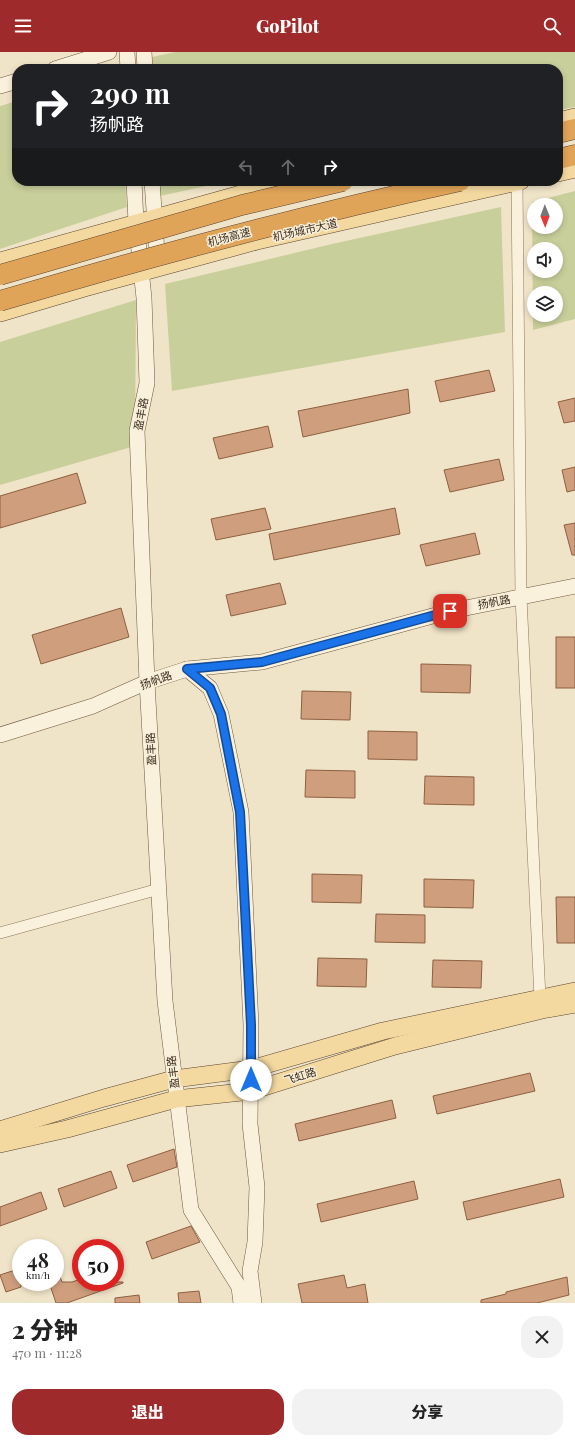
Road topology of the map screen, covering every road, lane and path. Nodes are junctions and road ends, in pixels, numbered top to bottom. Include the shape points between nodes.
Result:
1 (109, 52) edge
2 (127, 52) edge
3 (144, 52) edge
4 (71, 64) edge
5 (128, 64) edge
6 (145, 64) edge
7 (12, 82) edge
8 (0, 86) edge
9 (575, 117) edge
10 (563, 120) edge
11 (575, 129) edge
12 (563, 132) edge
13 (575, 156) edge
14 (563, 158) edge
15 (575, 169) edge
16 (563, 172) edge
17 (134, 186) edge
18 (152, 186) edge
19 (273, 186) edge
20 (322, 186) edge
21 (439, 186) edge
22 (497, 186) edge
23 (519, 186) edge
24 (155, 217) junction
25 (136, 222) junction
26 (0, 261) edge
27 (158, 267) junction
28 (142, 272) junction
29 (0, 275) edge
30 (0, 301) edge
31 (0, 313) edge
32 (575, 586) edge
33 (521, 597) junction
34 (187, 669) junction
35 (148, 682) junction
36 (0, 735) edge
37 (158, 889) junction
38 (0, 933) edge
39 (575, 991) edge
40 (540, 998) junction
41 (575, 1004) edge
42 (251, 1069) junction
43 (174, 1079) junction
44 (251, 1090) junction
45 (176, 1099) junction
46 (0, 1130) edge
47 (0, 1144) edge
48 (241, 1303) edge
49 (254, 1303) edge

1 - 4 main road
2 - 5 main road
3 - 6 main road
7 - 8 main road
9 - 10 main road
11 - 12 highway
13 - 14 highway
15 - 16 main road
17 - 25 main road, 盈丰路
18 - 24 main road
19 - 24 main road
20 - 29 highway, bridge via 242,205
21 - 30 highway, 机场高速, bridge via 252,231
22 - 27 main road, 机场城市大道
23 - 33 street
24 - 25 main road
24 - 27 main road
25 - 26 main road
25 - 28 main road, 盈丰路
27 - 28 main road, 机场城市大道
28 - 31 main road, 机场城市大道
28 - 35 main road, 盈丰路 via 147,383 137,431
32 - 33 main road, 扬帆路
33 - 34 main road, 扬帆路 via 450,611 262,662
33 - 40 street
34 - 35 main road, 扬帆路
34 - 42 main road via 210,688 221,714 240,812
35 - 36 main road, 扬帆路 via 93,706
35 - 37 main road, 盈丰路
37 - 38 street
37 - 43 main road, 盈丰路 via 165,1001
39 - 40 main road, 飞虹路
40 - 42 main road, 飞虹路 via 383,1031
41 - 44 main road, 飞虹路 via 395,1046
42 - 43 main road, 飞虹路
42 - 44 main road
43 - 45 main road, 盈丰路
43 - 46 main road, 飞虹路
44 - 45 main road, 飞虹路
44 - 49 main road via 250,1124 257,1187 255,1242 250,1271
45 - 47 main road, 飞虹路 via 67,1129
45 - 48 main road, 盈丰路 via 191,1210 238,1287

